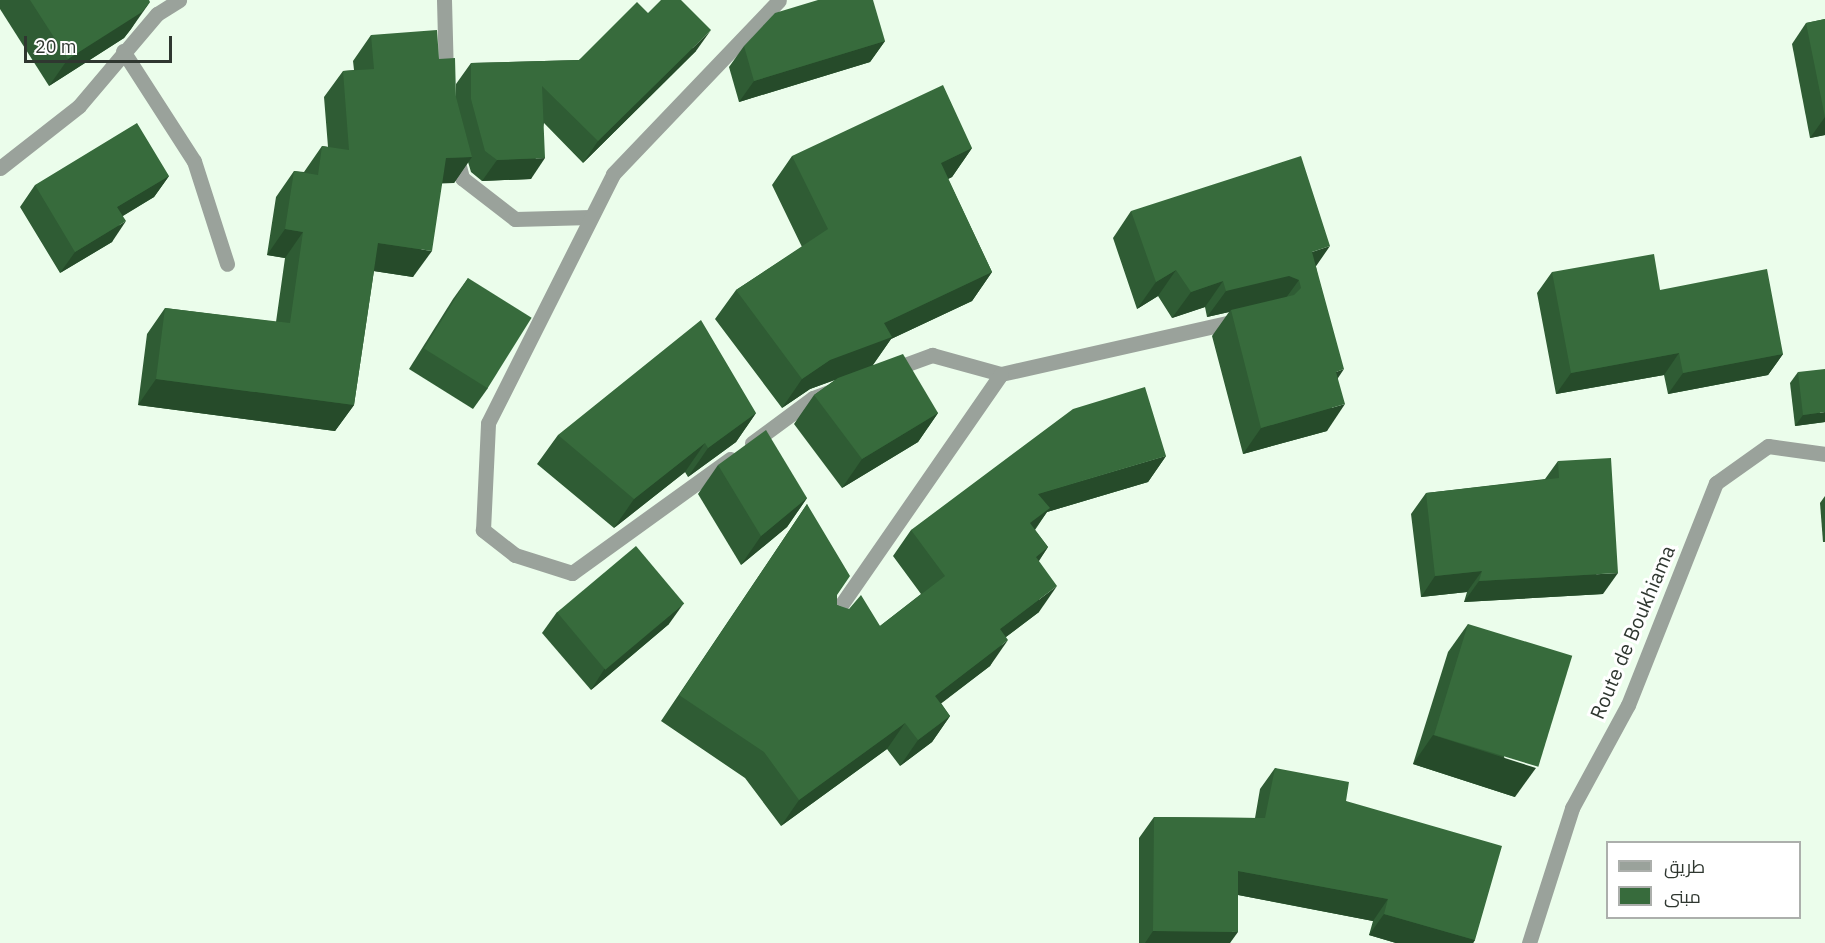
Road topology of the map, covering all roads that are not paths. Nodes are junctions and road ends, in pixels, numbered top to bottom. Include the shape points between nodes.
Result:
1 (179, 0) edge
2 (444, 0) edge
3 (779, 0) edge
4 (123, 51) junction
5 (446, 99) edge
6 (453, 144) edge
7 (0, 168) edge
8 (591, 217) junction
9 (227, 264) dead end
10 (1262, 315) edge
11 (1001, 374) junction
12 (878, 375) edge
13 (846, 386) edge
14 (1825, 454) edge
15 (827, 626) edge
16 (1529, 943) edge

1 - 4 street via 157,14
2 - 5 street
3 - 8 street via 613,174
4 - 7 street via 79,106
4 - 9 street via 194,161
6 - 8 street via 462,178 515,219
8 - 13 street via 488,423 483,530 515,555 572,573 813,398
10 - 11 street
11 - 12 street via 932,355
11 - 15 street
14 - 16 street, Route de Boukhiama via 1768,446 1716,483 1628,705 1572,808

